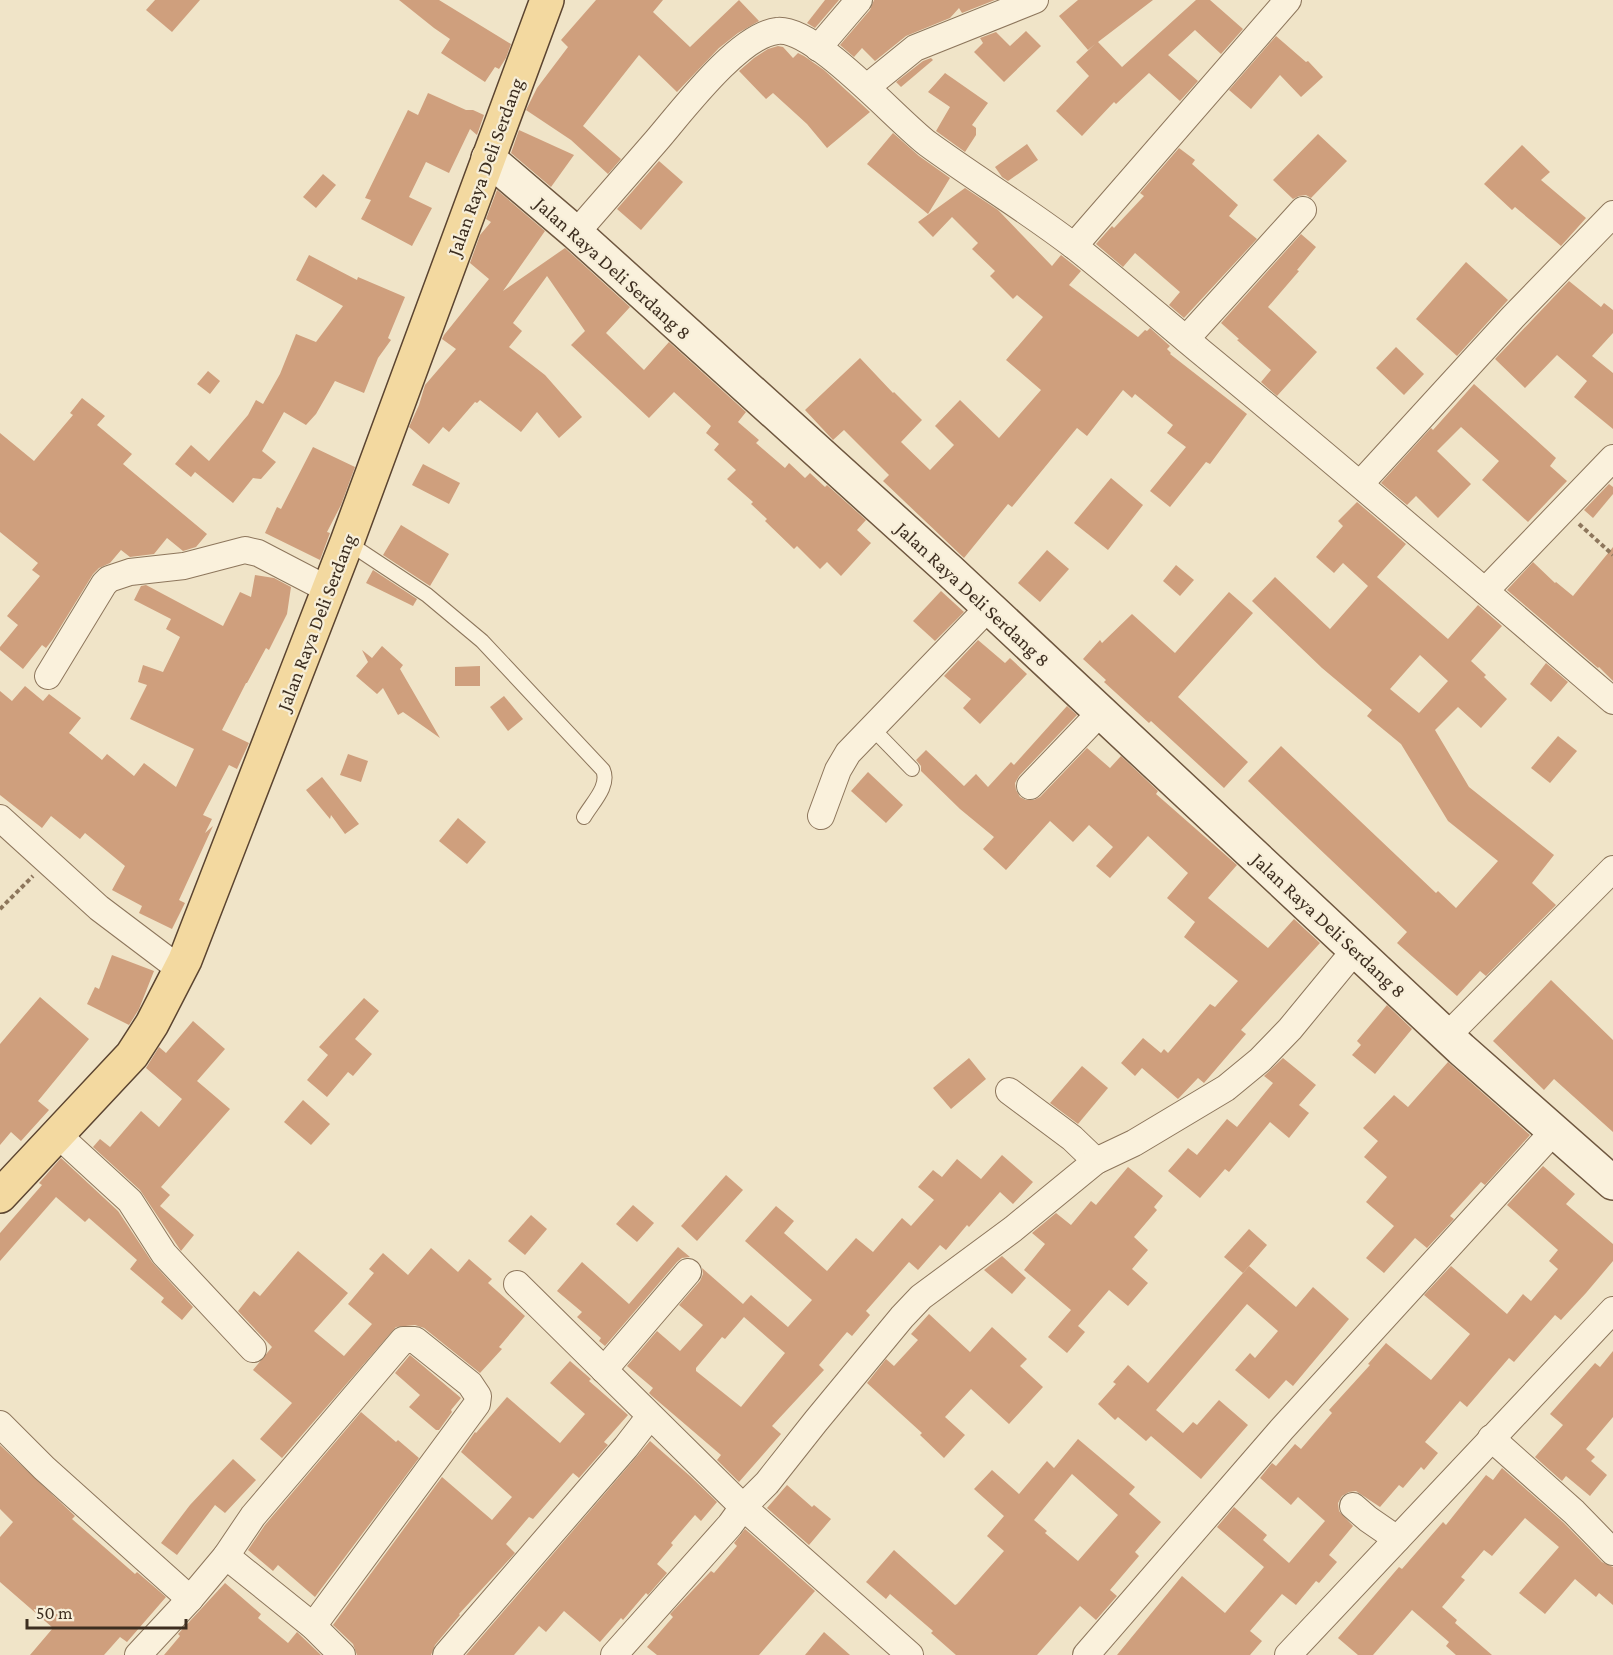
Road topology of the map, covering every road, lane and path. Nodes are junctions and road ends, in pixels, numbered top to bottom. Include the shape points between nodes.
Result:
1 (547, 0) edge
2 (859, 0) edge
3 (1035, 0) edge
4 (1288, 0) edge
5 (818, 48) junction
6 (867, 87) junction
7 (488, 158) junction
8 (1303, 210) dead end
9 (1613, 214) edge
10 (576, 233) junction
11 (1074, 246) junction
12 (1186, 339) junction
13 (1613, 458) edge
14 (1361, 483) junction
15 (1563, 509) junction
16 (347, 542) junction
17 (1613, 555) edge
18 (329, 590) junction
19 (1485, 591) junction
20 (989, 607) junction
21 (48, 676) dead end
22 (1613, 701) edge
23 (1100, 713) junction
24 (871, 728) junction
25 (912, 769) dead end
26 (1030, 786) dead end
27 (821, 816) dead end
28 (584, 817) dead end
29 (0, 818) edge
30 (48, 860) junction
31 (1613, 869) edge
32 (0, 909) edge
33 (1355, 950) junction
34 (181, 970) junction
35 (1452, 1041) junction
36 (1009, 1091) dead end
37 (1554, 1131) junction
38 (57, 1134) junction
39 (1096, 1161) junction
40 (1613, 1184) edge
41 (0, 1196) edge
42 (688, 1272) dead end
43 (517, 1284) dead end
44 (1613, 1310) edge
45 (253, 1349) dead end
46 (604, 1370) junction
47 (650, 1416) junction
48 (0, 1424) edge
49 (1491, 1438) junction
50 (1353, 1506) dead end
51 (743, 1507) junction
52 (1397, 1539) junction
53 (1613, 1552) edge
54 (226, 1556) junction
55 (190, 1599) junction
56 (313, 1626) junction
57 (898, 1651) edge
58 (138, 1655) edge
59 (342, 1655) edge
60 (446, 1655) edge
61 (614, 1655) edge
62 (1086, 1655) edge
63 (1288, 1655) edge

1 - 7 main road, Jalan Raya Deli Serdang
2 - 5 street
3 - 6 street via 915,48
4 - 11 street
5 - 6 street
5 - 10 street via 789,31 779,30 753,42 729,60
6 - 11 street via 911,131
7 - 10 street, Jalan Raya Deli Serdang 8
7 - 16 main road, Jalan Raya Deli Serdang
8 - 12 street
9 - 14 street
10 - 20 street, Jalan Raya Deli Serdang 8
11 - 12 street
12 - 14 street
13 - 15 street
14 - 19 street
15 - 17 path
15 - 19 street
16 - 18 main road, Jalan Raya Deli Serdang
16 - 28 lane via 427,595 483,641 603,770 604,785
18 - 21 street via 250,550 184,566 130,572 104,584
18 - 34 main road, Jalan Raya Deli Serdang
19 - 22 street
20 - 23 street, Jalan Raya Deli Serdang 8
20 - 24 street
23 - 26 street
23 - 33 street, Jalan Raya Deli Serdang 8
24 - 25 lane
24 - 27 street via 843,761
29 - 30 street
30 - 32 path
30 - 34 street via 99,908
31 - 35 street
33 - 35 street, Jalan Raya Deli Serdang 8
33 - 39 street via 1290,1029 1226,1088
34 - 38 main road, Jalan Raya Deli Serdang via 132,1055
35 - 37 street, Jalan Raya Deli Serdang 8
36 - 39 street
37 - 40 street, Jalan Raya Deli Serdang 8
37 - 62 street via 1282,1429
38 - 41 main road, Jalan Raya Deli Serdang
38 - 45 street via 130,1201 164,1254
39 - 51 street via 921,1297
42 - 46 street
43 - 46 street
44 - 49 street
46 - 47 street
47 - 51 street
47 - 60 street
48 - 55 street
49 - 52 street
49 - 53 street
50 - 52 street
51 - 57 street
51 - 61 street
52 - 63 street
54 - 55 street
54 - 56 street
54 - 56 street via 253,1516 402,1340 415,1340 470,1384 478,1396 477,1404
55 - 58 street
56 - 59 street

